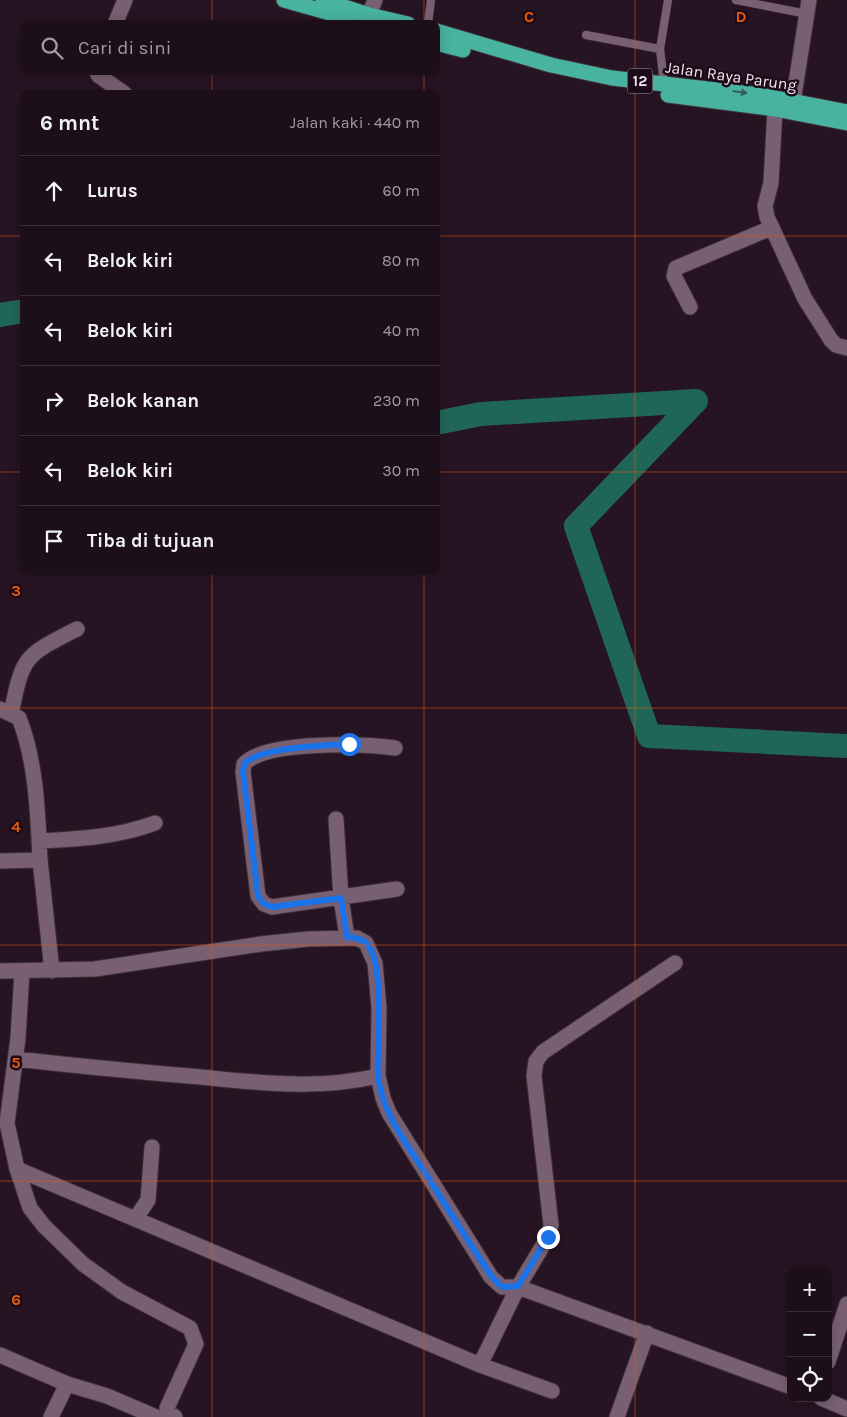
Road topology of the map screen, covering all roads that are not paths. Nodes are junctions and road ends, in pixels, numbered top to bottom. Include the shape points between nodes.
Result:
1 (124, 0) edge
2 (284, 0) edge
3 (323, 0) edge
4 (375, 0) edge
5 (431, 0) edge
6 (668, 0) edge
7 (736, 0) edge
8 (808, 7) edge
9 (116, 20) edge
10 (368, 20) edge
11 (428, 20) edge
12 (440, 32) edge
13 (586, 35) dead end
14 (440, 44) edge
15 (660, 49) junction
16 (98, 75) edge
17 (664, 84) junction
18 (119, 90) edge
19 (793, 102) junction
20 (775, 109) junction
21 (847, 112) edge
22 (847, 123) edge
23 (771, 228) junction
24 (690, 307) dead end
25 (847, 348) edge
26 (77, 629) dead end
27 (5, 712) edge
28 (395, 748) dead end
29 (336, 819) dead end
30 (155, 823) dead end
31 (39, 841) junction
32 (40, 860) junction
33 (0, 861) edge
34 (397, 889) dead end
35 (341, 898) junction
36 (347, 937) junction
37 (675, 963) dead end
38 (0, 971) edge
39 (52, 971) junction
40 (22, 972) junction
41 (16, 1059) junction
42 (378, 1076) junction
43 (152, 1148) dead end
44 (17, 1170) junction
45 (136, 1218) junction
46 (518, 1286) junction
47 (847, 1304) edge
48 (647, 1333) junction
49 (0, 1355) edge
50 (830, 1357) edge
51 (480, 1365) junction
52 (67, 1384) junction
53 (787, 1386) edge
54 (552, 1391) dead end
55 (830, 1402) edge
56 (847, 1409) edge
57 (51, 1417) edge
58 (156, 1417) edge
59 (175, 1417) edge
60 (617, 1417) edge

1 - 9 street
2 - 10 highway
3 - 10 highway
4 - 10 street
5 - 11 lane
6 - 15 lane
7 - 8 lane
8 - 19 street
12 - 17 highway, Jalan Raya Parung / 12 via 551,65 612,78
13 - 15 lane
14 - 20 highway, Jalan Raya Parung / 12 via 616,88
15 - 17 lane
16 - 18 street
17 -> 19 highway, Jalan Raya Parung / 12
19 - 21 highway, Jalan Raya Parung / 12
20 - 22 highway, Jalan Raya Parung / 12
20 - 23 street via 771,183 765,206
23 - 24 street via 676,268 674,276
23 - 25 street via 805,299 831,340
26 - 27 street via 29,656
27 - 31 street via 19,718 25,733
28 - 35 street via 356,744 316,745 254,757 244,764 258,896 264,904 272,907
29 - 35 street
30 - 31 street via 122,833
31 - 32 street
32 - 33 street
32 - 39 street
34 - 35 street
35 - 36 street
36 - 39 street via 262,944 95,969
36 - 42 street via 366,943 375,963 379,1008
37 - 46 street via 543,1052 536,1061 534,1076 551,1225 548,1237
38 - 40 street
39 - 40 street
40 - 41 street
41 - 42 street via 272,1084 344,1083
41 - 44 street via 7,1123
42 - 46 street via 389,1113 492,1277 502,1287
43 - 45 street via 148,1200
44 - 45 street
44 - 59 street via 30,1208 83,1264 122,1292 190,1328 196,1344 167,1408
45 - 51 street
46 - 48 street
46 - 51 street
47 - 50 street
48 - 53 street
48 - 60 street
49 - 52 street
51 - 54 street
52 - 57 street
52 - 58 street via 107,1396
55 - 56 street

